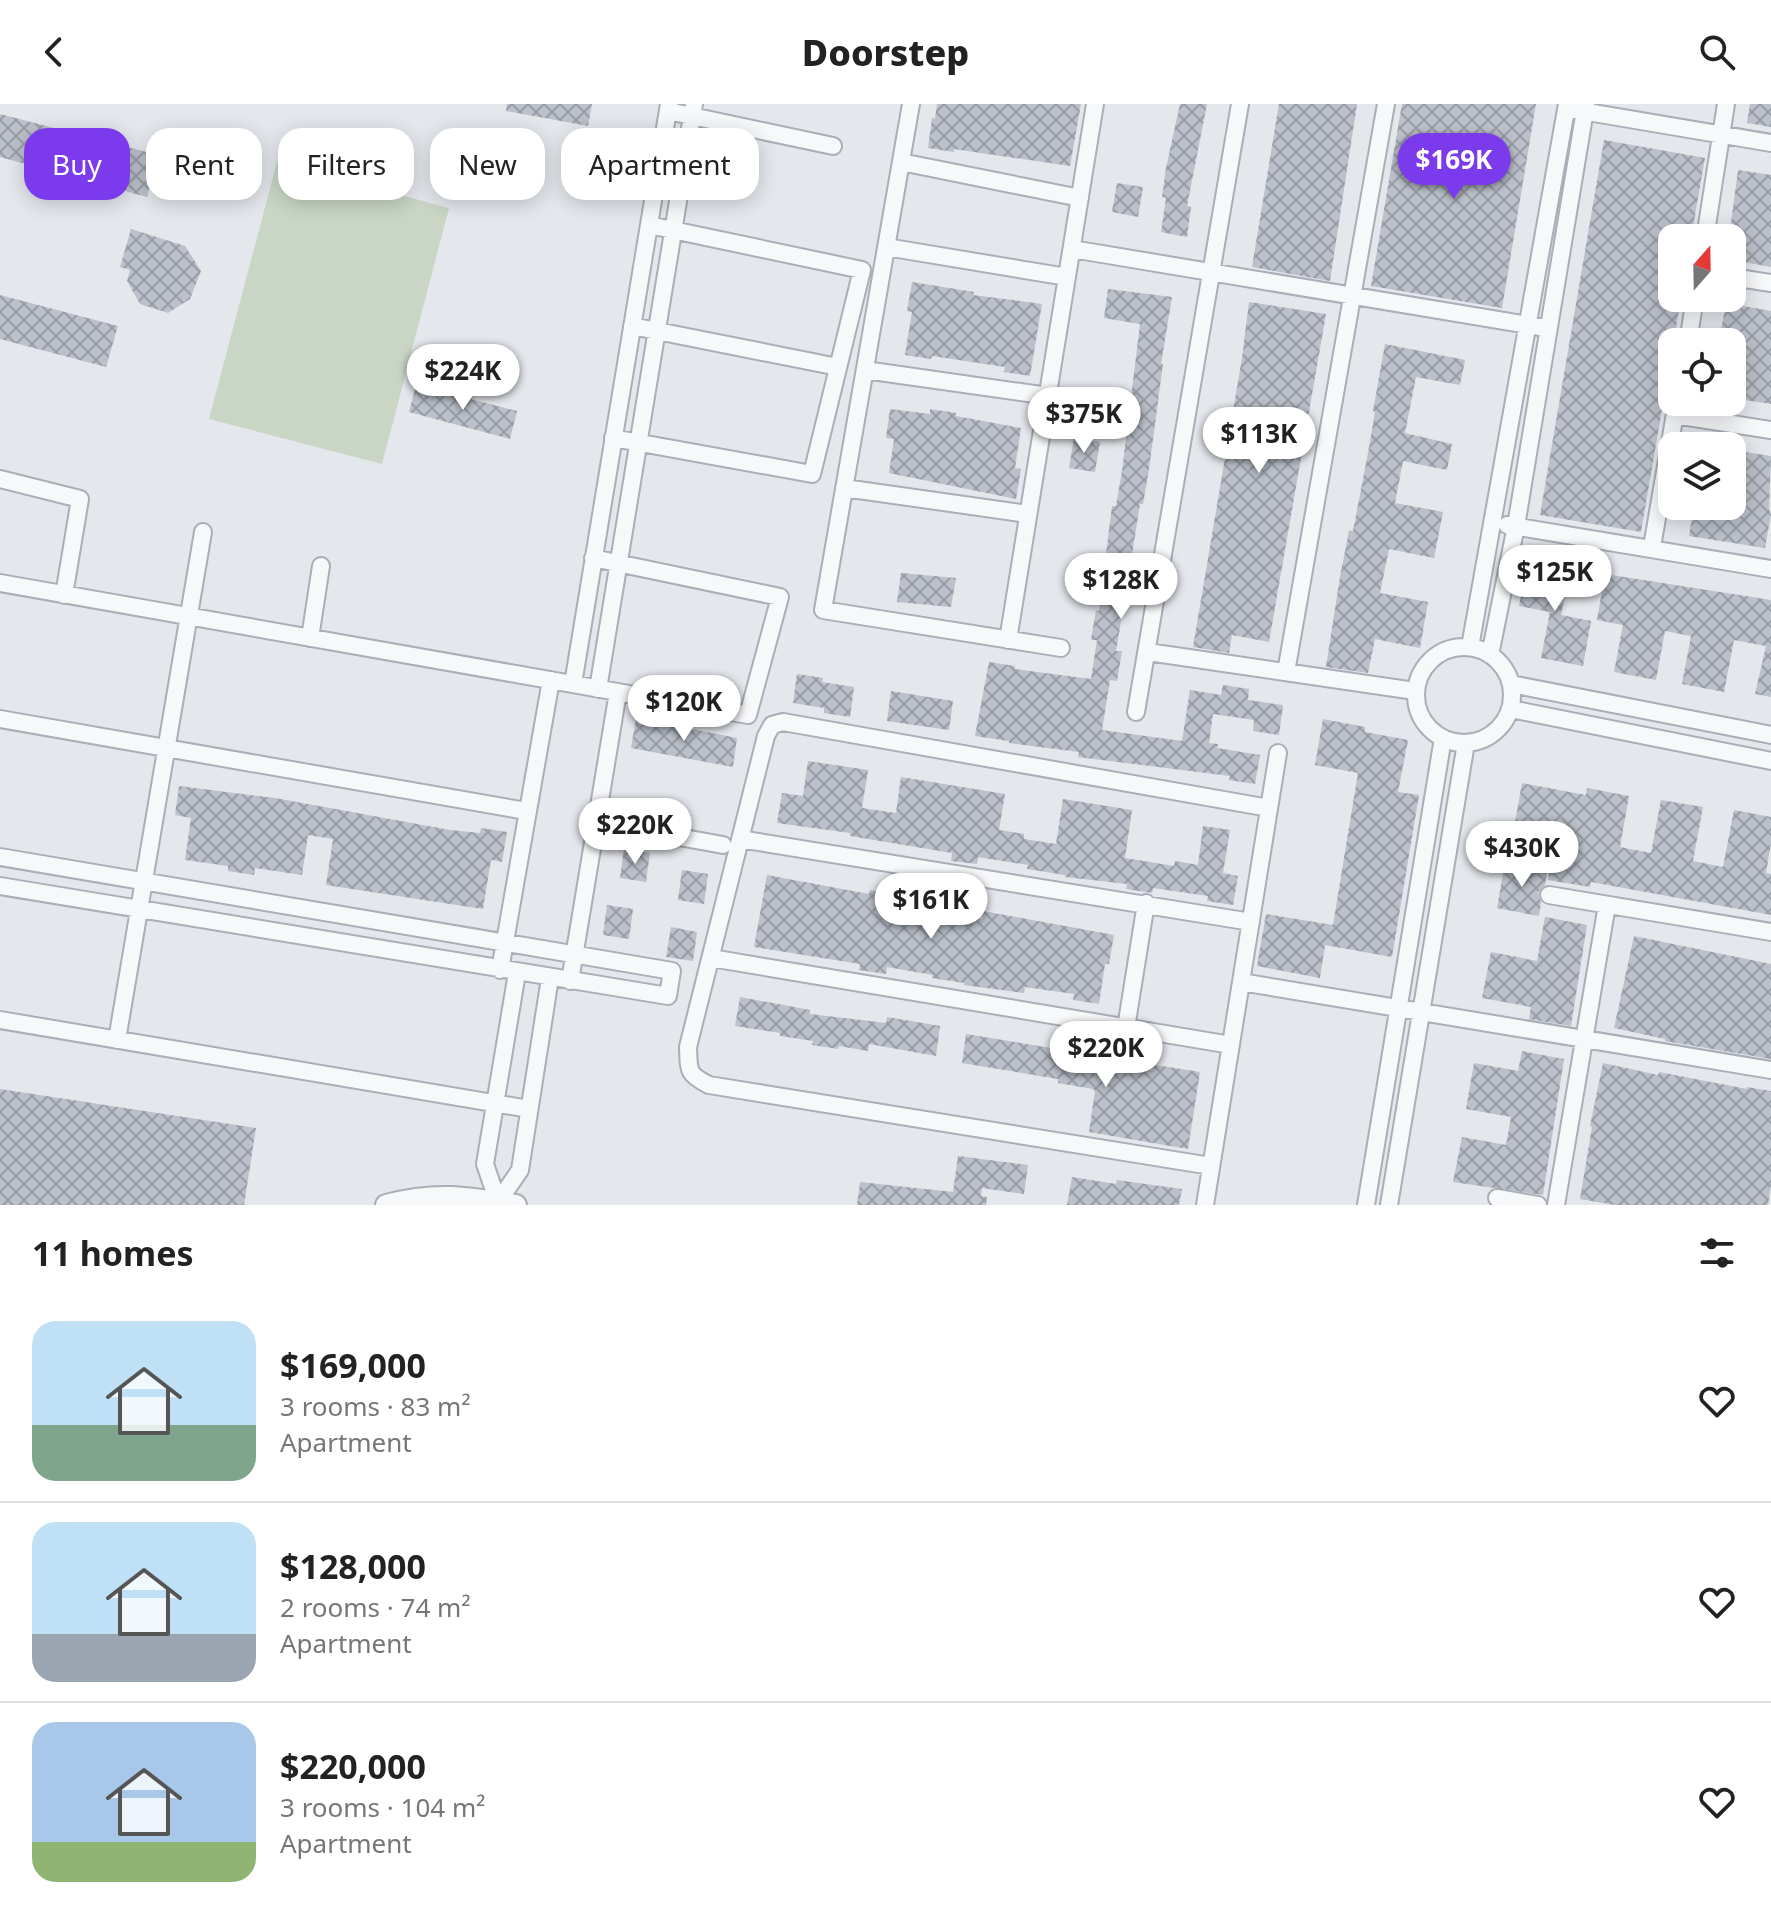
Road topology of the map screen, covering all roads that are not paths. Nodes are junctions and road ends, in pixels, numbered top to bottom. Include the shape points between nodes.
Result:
1 (911, 104) edge
2 (1095, 104) edge
3 (1240, 104) edge
4 (1386, 104) edge
5 (1726, 104) edge
6 (1567, 106) edge
7 (668, 108) edge
8 (1585, 108) edge
9 (693, 110) edge
10 (1720, 134) junction
11 (1771, 143) edge
12 (833, 146) dead end
13 (901, 162) junction
14 (1080, 198) junction
15 (1707, 224) edge
16 (649, 225) junction
17 (673, 230) junction
18 (886, 247) junction
19 (1072, 249) junction
20 (1212, 271) junction
21 (1067, 277) junction
22 (1746, 279) edge
23 (1771, 283) edge
24 (1353, 295) junction
25 (1529, 325) junction
26 (632, 326) junction
27 (1549, 329) junction
28 (657, 331) junction
29 (838, 367) junction
30 (865, 370) junction
31 (1048, 396) junction
32 (1675, 416) edge
33 (1711, 416) edge
34 (1771, 430) edge
35 (613, 438) junction
36 (638, 442) junction
37 (0, 479) edge
38 (844, 488) junction
39 (1028, 514) junction
40 (1494, 522) junction
41 (1516, 526) junction
42 (203, 532) dead end
43 (1652, 547) junction
44 (593, 558) junction
45 (619, 564) junction
46 (321, 566) dead end
47 (1771, 569) edge
48 (0, 583) edge
49 (64, 595) junction
50 (189, 618) junction
51 (310, 638) junction
52 (1008, 640) junction
53 (1470, 647) junction
54 (1061, 648) dead end
55 (1148, 652) junction
56 (1490, 655) junction
57 (1286, 672) junction
58 (551, 680) junction
59 (573, 684) junction
60 (1511, 684) junction
61 (598, 689) junction
62 (1415, 691) junction
63 (618, 692) junction
64 (1511, 709) junction
65 (1136, 712) dead end
66 (0, 719) edge
67 (1771, 735) edge
68 (1443, 738) junction
69 (1466, 743) junction
70 (165, 748) junction
71 (1278, 753) dead end
72 (1771, 761) edge
73 (1269, 808) junction
74 (526, 811) junction
75 (596, 822) junction
76 (740, 839) junction
77 (723, 845) dead end
78 (0, 857) edge
79 (143, 881) junction
80 (0, 886) edge
81 (1549, 895) dead end
82 (1146, 903) junction
83 (1607, 905) junction
84 (139, 909) junction
85 (1251, 922) junction
86 (1771, 932) edge
87 (505, 943) junction
88 (575, 954) junction
89 (711, 958) junction
90 (509, 971) junction
91 (550, 978) junction
92 (570, 981) junction
93 (1241, 982) junction
94 (1399, 1009) junction
95 (1422, 1013) junction
96 (0, 1020) edge
97 (1126, 1028) junction
98 (1585, 1038) junction
99 (117, 1040) junction
100 (1231, 1045) junction
101 (1771, 1070) edge
102 (495, 1103) junction
103 (529, 1109) junction
104 (1211, 1166) junction
105 (1497, 1198) dead end
106 (504, 1204) edge
107 (386, 1205) edge
108 (1205, 1205) edge
109 (1366, 1205) edge
110 (1389, 1205) edge
111 (1538, 1205) edge
112 (1556, 1205) edge

1 - 13 street
2 - 14 street
3 - 20 street
4 - 24 street
5 - 10 street
6 - 8 street
6 - 25 street
7 - 9 street
7 - 16 street
8 - 10 street
8 - 27 street
9 - 12 street
9 - 17 street
10 - 11 street
10 - 15 street
13 - 14 street
13 - 18 street
14 - 19 street
16 - 17 street
16 - 26 street
17 - 28 street
17 - 29 street via 862,270
18 - 21 street
18 - 30 street
19 - 20 street
19 - 21 street
20 - 24 street
20 - 55 street
21 - 31 street
22 - 23 street
24 - 25 street
24 - 57 street
25 - 27 street
25 - 40 street
26 - 28 street
26 - 35 street
27 - 41 street
28 - 29 street
28 - 36 street
29 - 36 street via 812,474
30 - 31 street
30 - 38 street
31 - 39 street
32 - 43 street
33 - 34 street
35 - 36 street
35 - 44 street
36 - 45 street
37 - 49 street via 80,499
38 - 39 street
38 - 52 street via 823,610
39 - 52 street
40 - 41 street
40 - 53 street
41 - 43 street
41 - 56 street
42 - 50 street
43 - 47 street
44 - 45 street
44 - 59 street
45 - 61 street
45 - 63 street via 780,597 748,715
46 - 51 street
48 - 49 street
49 - 50 street
50 - 51 street
50 - 70 street
51 - 58 street
52 - 54 street
53 - 56 street
53 - 62 street via 1431,660
55 - 57 street
55 - 65 street
56 - 60 street
57 - 62 street
58 - 59 street
58 - 74 street
59 - 61 street
60 - 64 street
60 - 67 street
61 - 63 street
62 - 68 street via 1421,716
63 - 75 street
64 - 69 street via 1494,733
64 - 72 street
66 - 70 street
68 - 69 street
68 - 94 street
69 - 95 street
70 - 74 street
70 - 79 street
71 - 73 street
73 - 76 street via 783,722 772,725 766,736
73 - 85 street
74 - 87 street
75 - 77 street
75 - 88 street
76 - 82 street
76 - 89 street
78 - 79 street
79 - 84 street
79 - 87 street
80 - 84 street
81 - 83 street
82 - 85 street
82 - 97 street
83 - 86 street
83 - 98 street
84 - 90 street
84 - 99 street
85 - 93 street
87 - 88 street
87 - 90 street
88 - 92 street
88 - 92 street via 672,971 668,996
89 - 97 street
89 - 104 street via 688,1047 692,1077 709,1085
90 - 91 street
90 - 102 street
91 - 92 street
91 - 103 street
93 - 94 street
93 - 100 street
94 - 95 street
94 - 109 street
95 - 98 street
95 - 110 street
96 - 99 street
97 - 100 street
98 - 101 street
98 - 112 street
99 - 102 street
100 - 104 street
102 - 103 street
102 - 106 street via 485,1164
103 - 106 street via 520,1170
104 - 108 street
105 - 111 street
106 - 107 street via 459,1195

